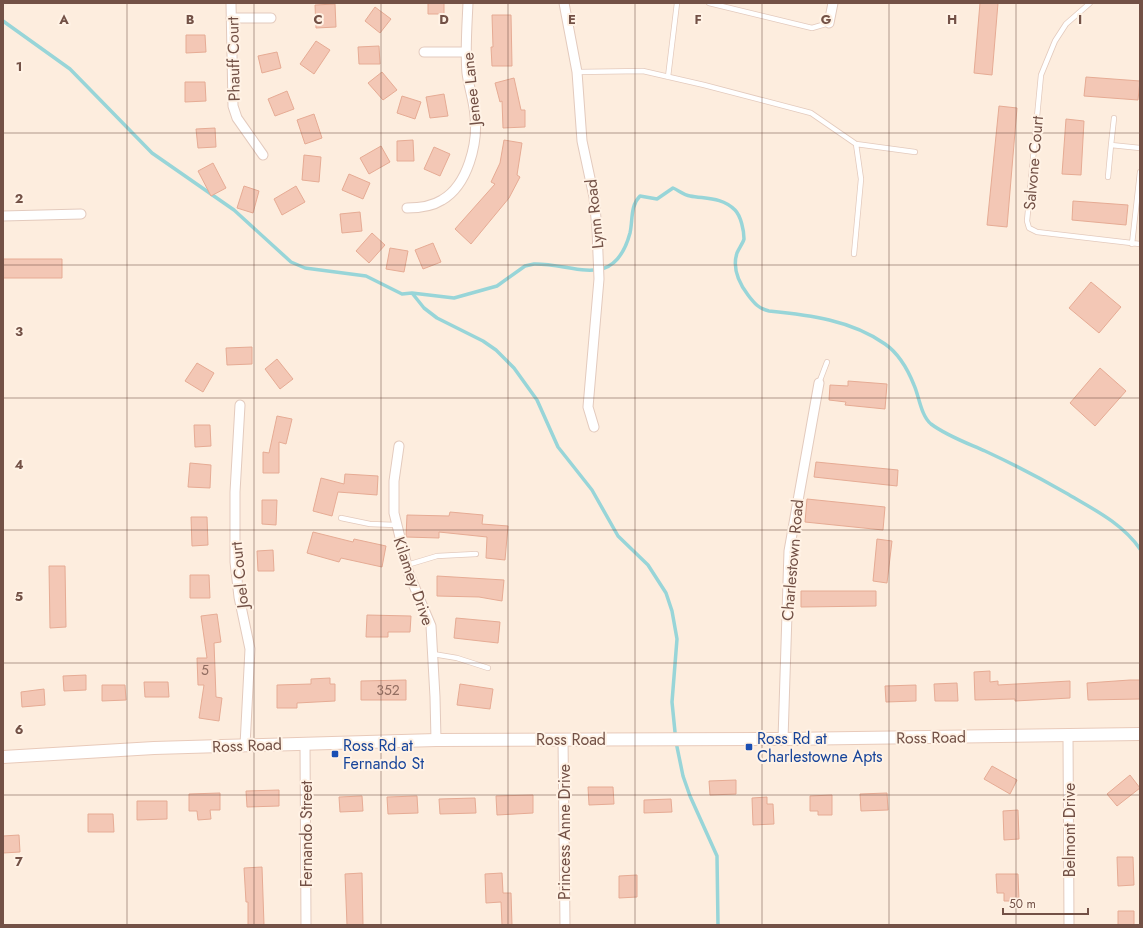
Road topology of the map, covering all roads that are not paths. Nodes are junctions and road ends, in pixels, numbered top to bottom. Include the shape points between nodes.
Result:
1 (231, 3) edge
2 (468, 3) edge
3 (564, 3) edge
4 (677, 3) edge
5 (709, 3) edge
6 (833, 3) edge
7 (1090, 3) edge
8 (231, 18) junction
9 (271, 18) dead end
10 (829, 23) joint
11 (424, 52) dead end
12 (466, 52) junction
13 (577, 72) junction
14 (668, 77) junction
15 (1114, 118) dead end
16 (856, 144) junction
17 (1111, 145) junction
18 (1140, 148) edge
19 (915, 152) dead end
20 (263, 154) dead end
21 (1140, 172) edge
22 (1108, 177) dead end
23 (407, 208) dead end
24 (81, 214) dead end
25 (3, 216) edge
26 (1132, 244) junction
27 (1140, 244) edge
28 (854, 254) dead end
29 (827, 362) dead end
30 (819, 383) joint
31 (240, 405) dead end
32 (594, 426) dead end
33 (399, 446) dead end
34 (341, 518) dead end
35 (396, 525) junction
36 (476, 554) dead end
37 (406, 565) junction
38 (433, 654) junction
39 (488, 668) dead end
40 (1140, 734) edge
41 (1068, 735) junction
42 (563, 739) junction
43 (783, 739) junction
44 (436, 740) junction
45 (306, 743) junction
46 (245, 745) junction
47 (3, 757) edge
48 (306, 925) edge
49 (565, 925) edge
50 (1069, 925) edge

1 - 8 street, Phauff Court
2 - 12 street, Jenee Lane
3 - 13 street, Lynn Road
4 - 14 lane
5 - 10 lane via 812,28
6 - 10 street
7 - 26 lane, Salvone Court via 1066,24 1055,41 1041,75 1027,221 1029,228 1037,232
8 - 9 street
8 - 20 street, Phauff Court via 233,106 237,118
11 - 12 street
12 - 23 street, Jenee Lane via 476,134 470,164 443,200 420,208
13 - 14 lane via 643,71
13 - 32 street, Lynn Road via 582,141 594,196 598,230 599,279 588,406
14 - 16 lane via 811,113
15 - 17 lane
16 - 19 lane
16 - 28 lane via 861,179
17 - 18 lane
17 - 22 lane
21 - 26 lane
24 - 25 street
26 - 27 lane, Salvone Court
29 - 30 lane
30 - 43 street, Charlestown Road via 789,551
31 - 46 street, Joel Court via 235,492 235,562 236,581 250,649
33 - 35 street, Kilamey Drive via 394,487
34 - 35 lane via 370,524
35 - 37 street, Kilamey Drive
36 - 37 lane via 437,556
37 - 38 street, Kilamey Drive via 431,626
38 - 39 lane via 458,658
38 - 44 street, Kilamey Drive
40 - 41 street, Ross Road
41 - 43 street, Ross Road
41 - 50 street, Belmont Drive
42 - 43 street, Ross Road
42 - 44 street, Ross Road
42 - 49 street, Princess Anne Drive
44 - 45 street, Ross Road
45 - 46 street, Ross Road
45 - 48 street, Fernando Street
46 - 47 street, Ross Road

